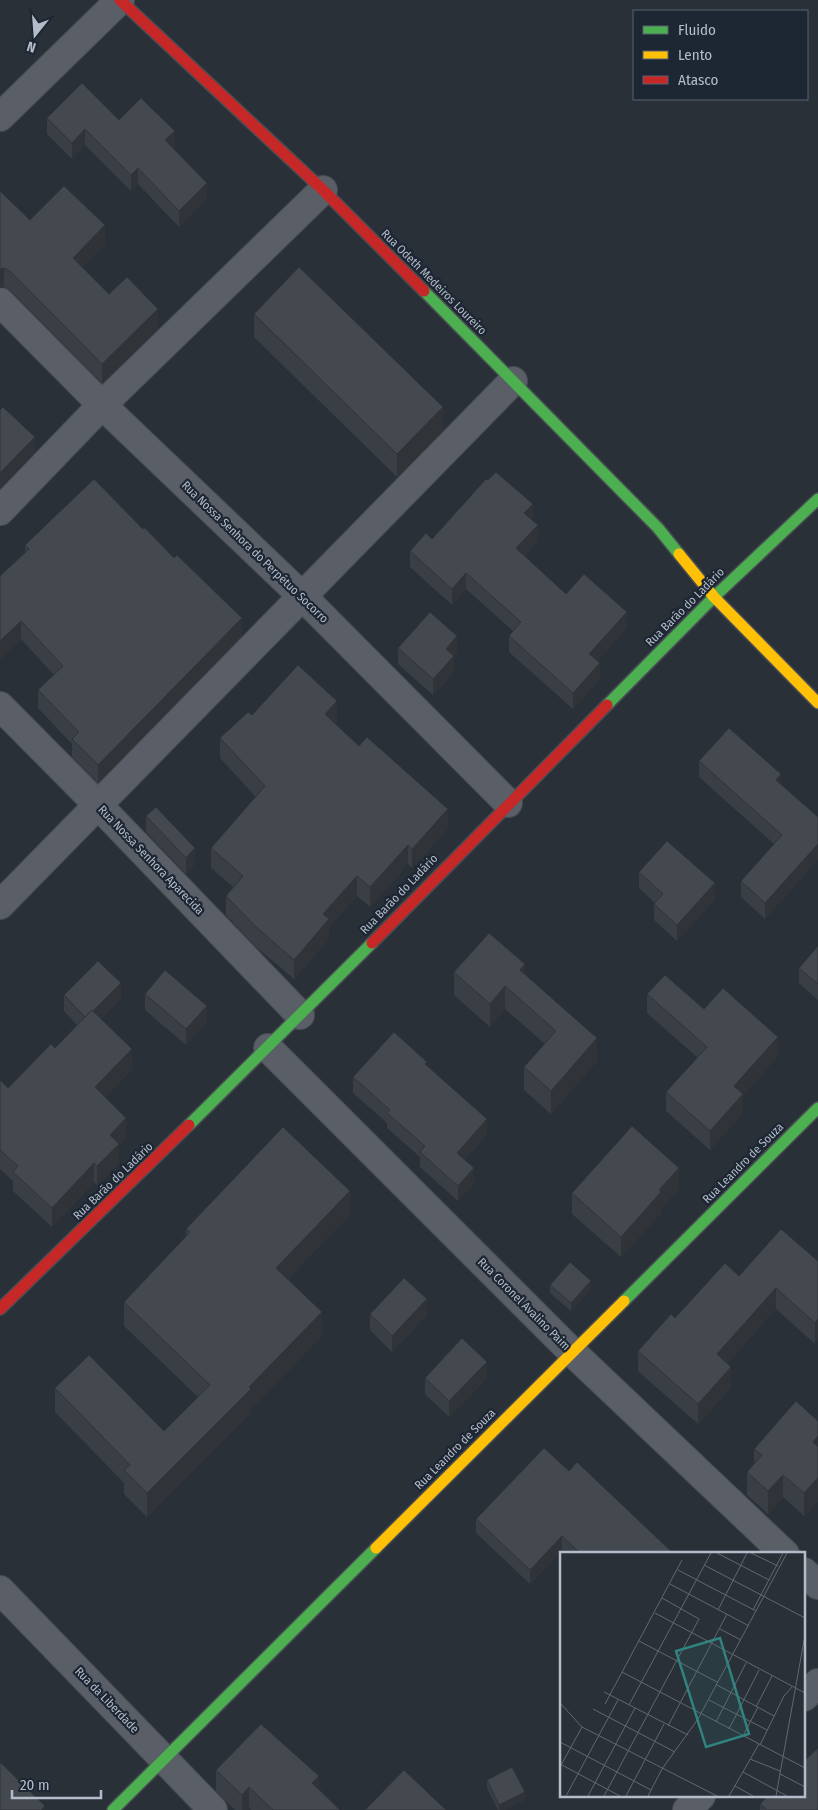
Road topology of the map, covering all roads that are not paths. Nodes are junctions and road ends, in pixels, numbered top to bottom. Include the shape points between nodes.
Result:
1 (120, 0) edge
2 (0, 117) edge
3 (323, 190) junction
4 (0, 302) edge
5 (513, 381) junction
6 (102, 404) junction
7 (818, 499) edge
8 (0, 511) edge
9 (302, 596) junction
10 (714, 597) junction
11 (818, 703) edge
12 (0, 706) edge
13 (508, 803) junction
14 (99, 806) junction
15 (0, 905) edge
16 (300, 1015) junction
17 (268, 1048) junction
18 (818, 1108) edge
19 (0, 1309) edge
20 (572, 1352) junction
21 (783, 1552) edge
22 (806, 1574) edge
23 (818, 1585) edge
24 (0, 1590) edge
25 (818, 1683) edge
26 (806, 1694) edge
27 (164, 1759) junction
28 (699, 1798) edge
29 (113, 1810) edge
30 (214, 1810) edge
31 (687, 1810) edge

1 - 2 street
1 - 3 street, Rua Odeth Medeiros Loureiro
3 - 5 street, Rua Odeth Medeiros Loureiro
3 - 6 street
4 - 6 street, Rua Nossa Senhora do Perpétuo Socorro
5 - 9 street
5 - 10 street, Rua Odeth Medeiros Loureiro via 658,528
6 - 8 street
6 - 9 street, Rua Nossa Senhora do Perpétuo Socorro
7 - 10 street, Rua Barão do Ladário
9 - 13 street, Rua Nossa Senhora do Perpétuo Socorro
9 - 14 street
10 - 11 street, Rua Odeth Medeiros Loureiro
10 - 13 street, Rua Barão do Ladário
12 - 14 street, Rua Nossa Senhora Aparecida
13 - 16 street, Rua Barão do Ladário
14 - 15 street
14 - 16 street, Rua Nossa Senhora Aparecida
16 - 17 street, Rua Barão do Ladário
17 - 19 street, Rua Barão do Ladário
17 - 20 street, Rua Coronel Avalino Paim
18 - 20 street, Rua Leandro de Souza
20 - 21 street, Rua Coronel Avalino Paim
20 - 27 street, Rua Leandro de Souza
22 - 23 street
24 - 27 street, Rua da Liberdade
25 - 26 street
27 - 29 street, Rua Leandro de Souza
27 - 30 street, Rua da Liberdade
28 - 31 street

